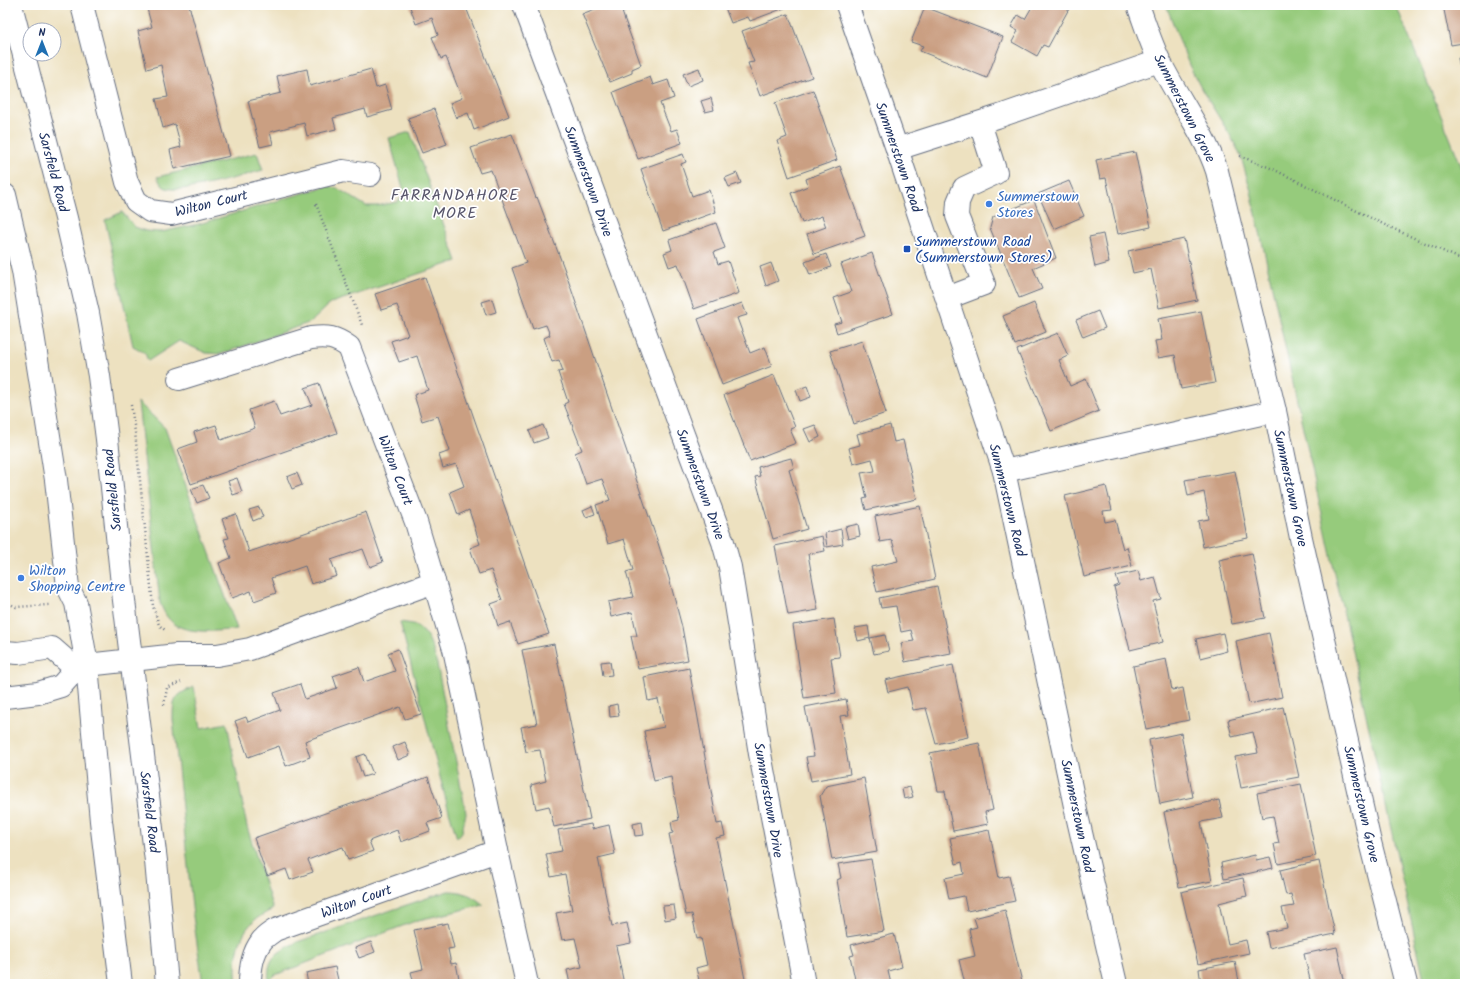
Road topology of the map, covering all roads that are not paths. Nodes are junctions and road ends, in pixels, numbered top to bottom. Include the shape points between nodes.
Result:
1 (11, 5) edge
2 (82, 5) edge
3 (524, 5) edge
4 (847, 5) edge
5 (1138, 5) edge
6 (1159, 61) junction
7 (980, 123) junction
8 (897, 149) junction
9 (370, 175) dead end
10 (5, 195) edge
11 (947, 298) junction
12 (179, 379) dead end
13 (1275, 411) junction
14 (1004, 471) junction
15 (434, 582) junction
16 (5, 652) edge
17 (131, 661) junction
18 (81, 667) junction
19 (5, 697) edge
20 (497, 851) junction
21 (120, 984) edge
22 (167, 984) edge
23 (250, 984) edge
24 (527, 984) edge
25 (804, 984) edge
26 (1116, 984) edge
27 (1406, 984) edge

1 - 17 street, Sarsfield Road via 88,313 107,439
2 - 9 street, Wilton Court via 127,182 136,201 150,211 171,214 343,171
3 - 25 street, Summerstown Drive via 723,542 730,567 760,754
4 - 8 street, Summerstown Road
5 - 6 street, Summerstown Grove
6 - 7 street
6 - 13 street, Summerstown Grove via 1212,156 1229,216
7 - 8 street
7 - 11 street via 996,173 964,188 958,202 957,216 984,284
8 - 11 street, Summerstown Road
10 - 18 street via 26,287 56,480 68,587 76,603
11 - 14 street, Summerstown Road
12 - 15 street, Wilton Court via 311,338 326,336 338,339 349,346 416,522
13 - 14 street
13 - 27 street, Summerstown Grove via 1369,838
14 - 26 street, Summerstown Road via 1074,804
15 - 17 street via 250,649 217,655 177,655
15 - 20 street, Wilton Court via 454,649
16 - 18 street via 18,653 52,648
17 - 18 street
17 - 22 street, Sarsfield Road via 156,861
18 - 19 street via 61,686 38,693
18 - 21 street
20 - 23 street, Wilton Court via 276,930 261,941 253,956
20 - 24 street, Wilton Court

